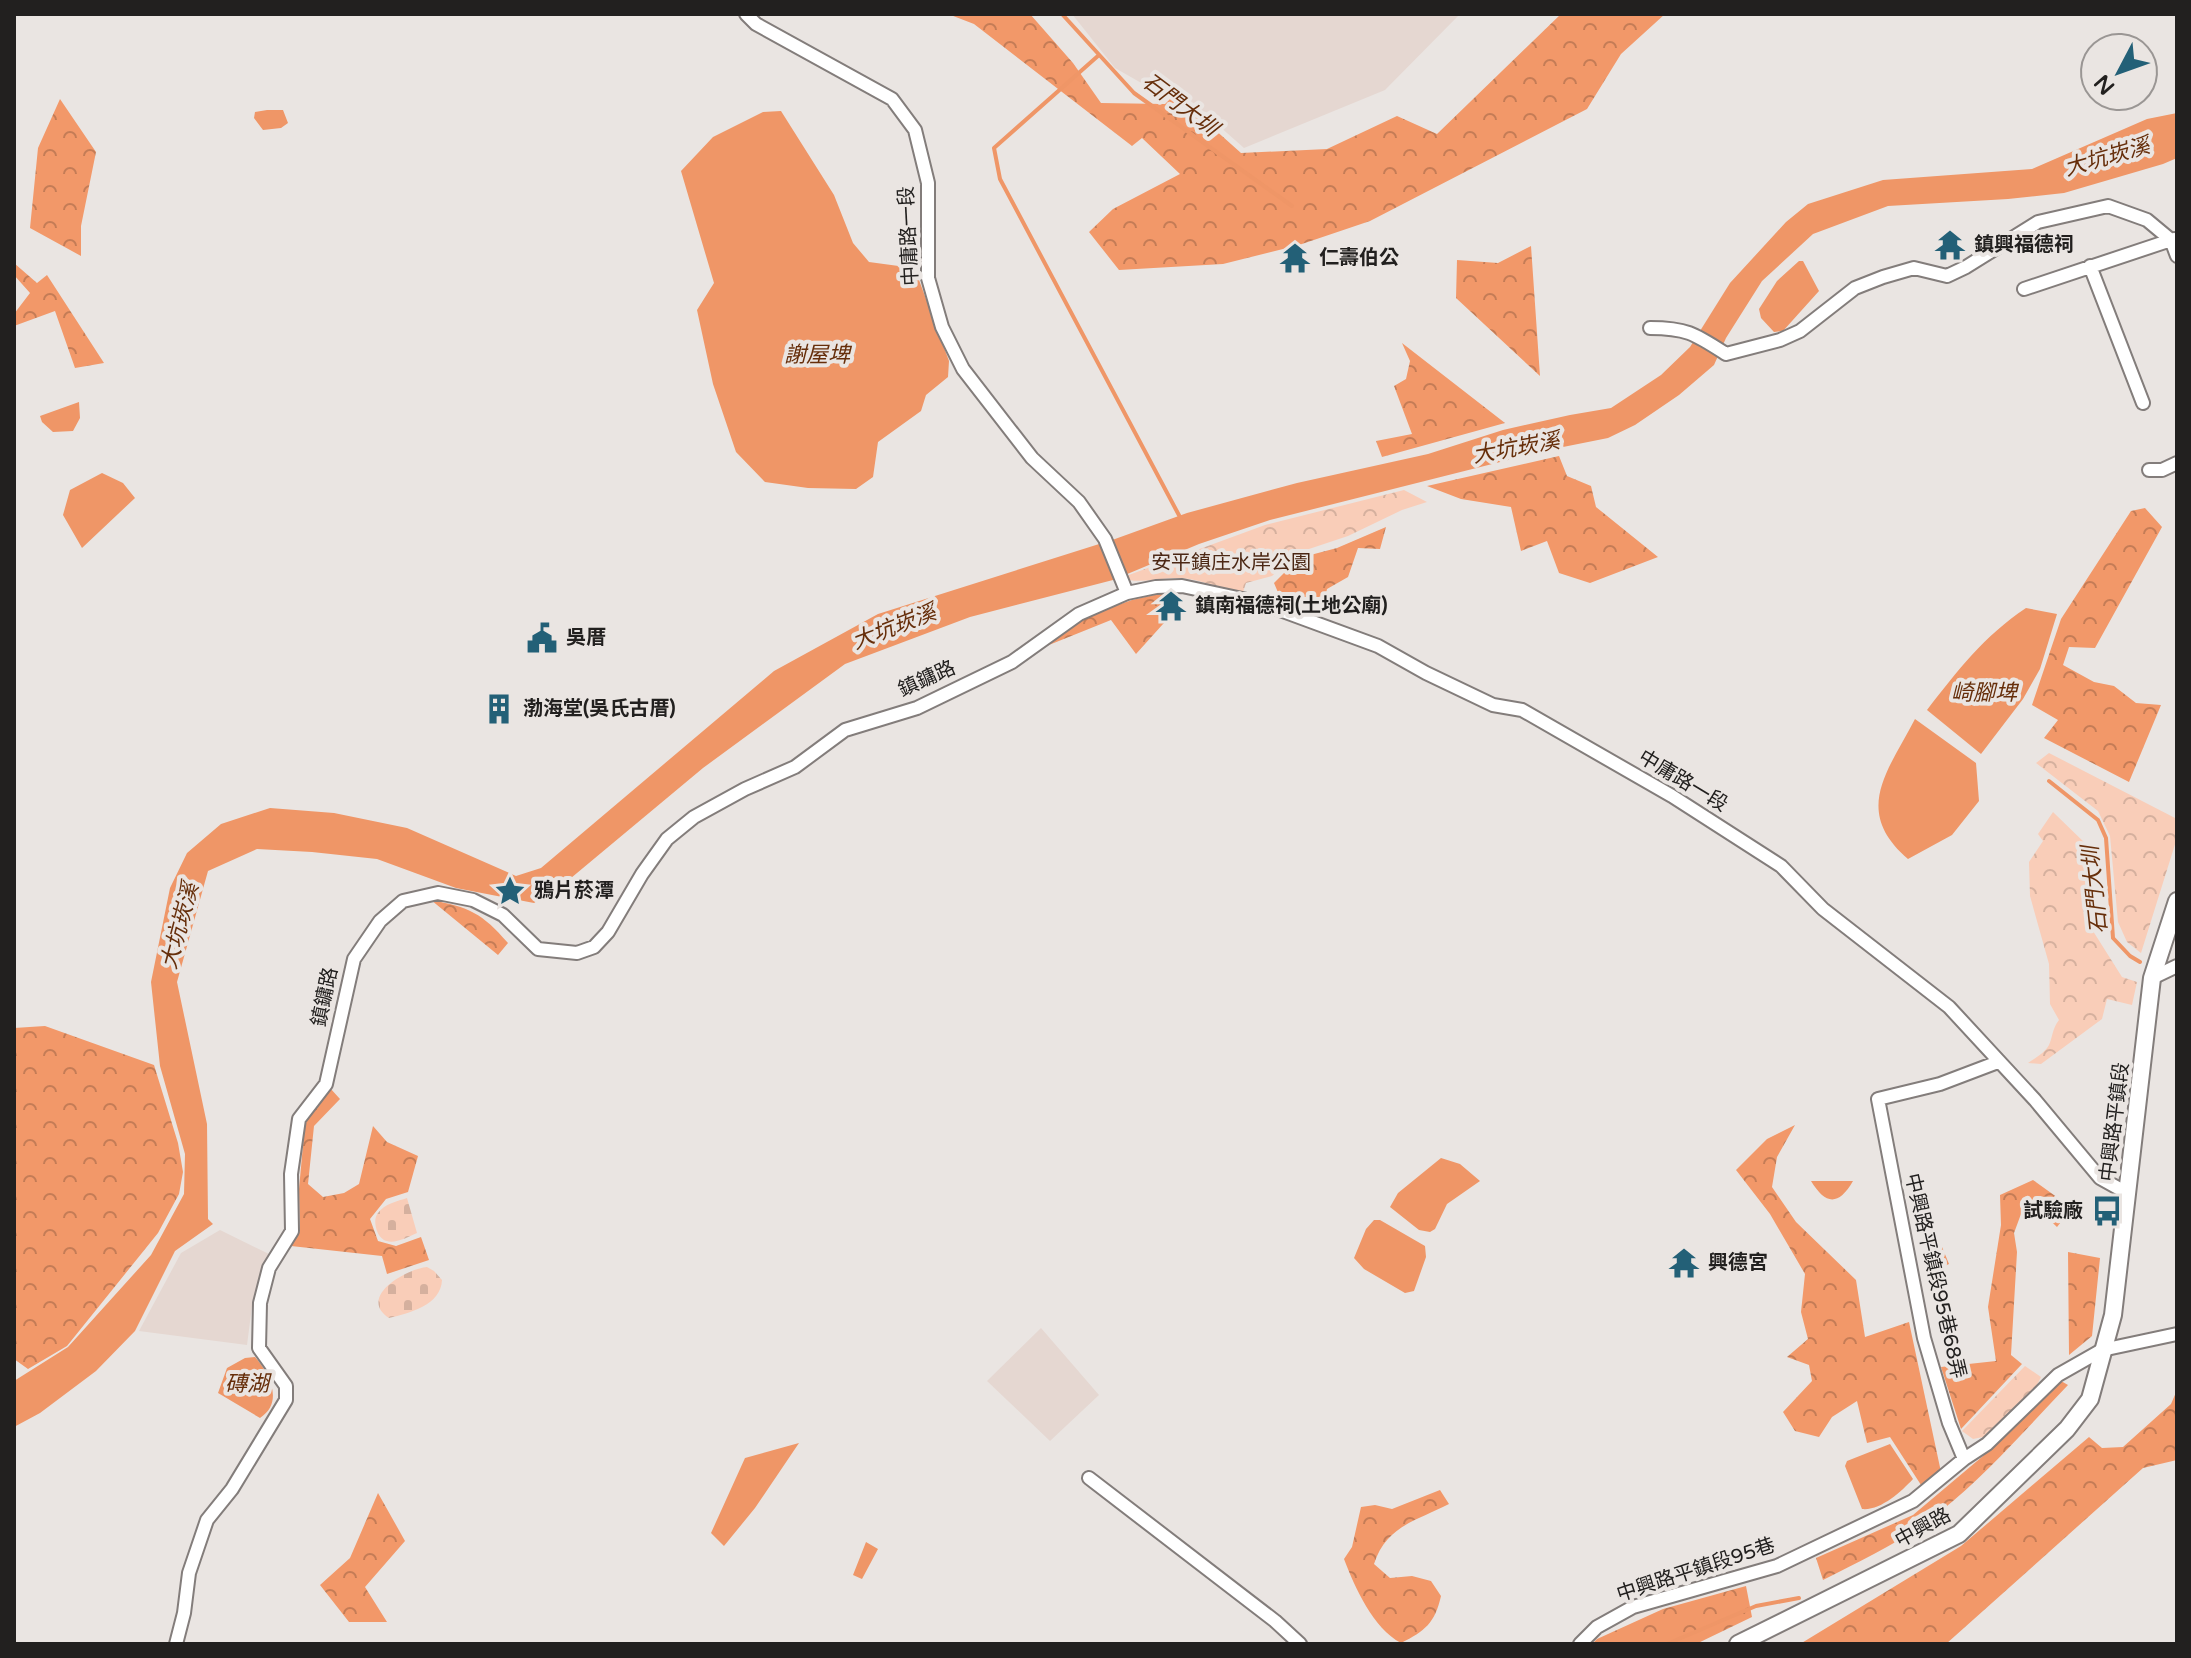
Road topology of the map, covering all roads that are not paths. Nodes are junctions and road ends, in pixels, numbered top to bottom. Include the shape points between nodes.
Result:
1 (746, 14) edge
2 (2174, 239) edge
3 (2177, 256) edge
4 (2090, 266) junction
5 (2024, 289) dead end
6 (1650, 328) dead end
7 (2143, 403) dead end
8 (2177, 463) edge
9 (2149, 470) dead end
10 (1125, 587) junction
11 (2177, 901) edge
12 (2177, 966) edge
13 (2152, 978) junction
14 (1998, 1062) junction
15 (2127, 1193) junction
16 (2177, 1334) edge
17 (2102, 1350) junction
18 (1964, 1459) junction
19 (1089, 1478) dead end
20 (176, 1644) edge
21 (1300, 1644) edge
22 (1580, 1644) edge
23 (1738, 1644) edge

1 - 10 street, 中庸路一段 via 892,99 915,130 928,183 928,278 942,327 963,369 1032,458 1079,502 1105,539
2 - 3 street
2 - 4 street
2 - 6 street via 2147,220 2108,206 2038,222 1947,276 1914,268 1855,288 1800,331 1763,346 1726,354 1694,333
4 - 5 street
4 - 7 street
8 - 9 street
10 - 14 street, 中庸路一段 via 1182,586 1261,603 1378,646 1493,705 1522,710 1781,866 1823,909 1949,1007
10 - 20 street, 鎮鏞路 via 1012,662 917,708 845,730 795,767 694,817 667,839 594,947 577,953 538,949 503,915 473,900 438,893 403,901 380,921 354,959 326,1084 299,1119 291,1174 292,1231 269,1268 260,1303 259,1348 286,1386 286,1400 207,1520 189,1573
11 - 13 street, 中興路平鎮段
12 - 13 street
13 - 15 street, 中興路平鎮段
14 - 15 street, 中庸路一段 via 2100,1178
14 - 18 street, 中興路平鎮段95巷68弄 via 1878,1099 1924,1338
15 - 17 street, 中興路平鎮段 via 2113,1315
16 - 17 street, 中興路平鎮段95巷
17 - 18 street, 中興路平鎮段95巷 via 2058,1375 1987,1444
17 - 23 street, 中興路 via 2090,1399 2067,1429 1959,1534
18 - 22 street, 中興路平鎮段95巷 via 1913,1501 1777,1566 1633,1607 1597,1627
19 - 21 street

